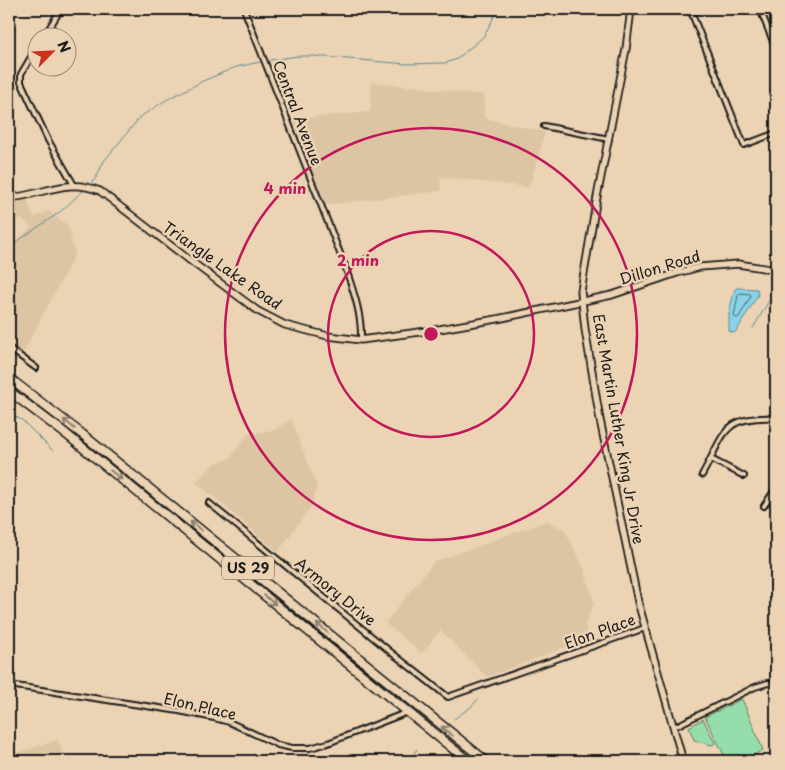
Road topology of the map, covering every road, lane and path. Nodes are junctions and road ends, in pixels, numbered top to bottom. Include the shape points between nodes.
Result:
1 (60, 9) edge
2 (244, 9) edge
3 (632, 9) edge
4 (700, 9) edge
5 (760, 9) edge
6 (691, 11) edge
7 (48, 28) edge
8 (776, 49) edge
9 (28, 62) edge
10 (544, 126) dead end
11 (776, 133) edge
12 (609, 139) junction
13 (74, 185) junction
14 (9, 198) edge
15 (776, 270) edge
16 (582, 302) junction
17 (361, 340) junction
18 (9, 348) edge
19 (36, 368) dead end
20 (9, 378) edge
21 (9, 391) edge
22 (776, 418) edge
23 (711, 459) junction
24 (702, 475) dead end
25 (744, 476) dead end
26 (776, 488) edge
27 (774, 495) edge
28 (209, 503) dead end
29 (764, 506) dead end
30 (645, 628) junction
31 (9, 685) edge
32 (776, 685) edge
33 (448, 698) joint
34 (408, 712) junction
35 (674, 727) junction
36 (467, 761) edge
37 (486, 761) edge
38 (683, 761) edge

1 - 7 street
2 - 17 street, Central Avenue via 345,266 362,325
3 - 12 street, East Martin Luther King Jr Drive
4 - 6 street
5 - 8 street
6 - 11 street via 744,145
9 - 13 street via 21,74 21,82 48,140
10 - 12 street
12 - 16 street, East Martin Luther King Jr Drive via 581,292
13 - 14 street, Triangle Lake Road
13 - 17 street, Triangle Lake Road via 92,188 115,201 258,311 307,332
15 - 16 street, Dillon Road via 738,264 700,267
16 - 17 street, Triangle Lake Road via 434,330
16 - 30 street, East Martin Luther King Jr Drive via 600,420
18 - 19 street
37 -> 20 highway, US 29
21 -> 34 highway, US 29
22 - 23 street via 748,418 736,422 726,430
23 - 24 street
23 - 25 street
26 - 27 street
27 - 29 street
28 - 33 street, Armory Drive
30 - 33 street, Elon Place
30 - 35 street, East Martin Luther King Jr Drive
31 - 34 street, Elon Place via 214,718 292,748 328,743
32 - 35 street via 768,683 755,687
34 - 36 highway, US 29
35 - 38 street, East Martin Luther King Jr Drive

